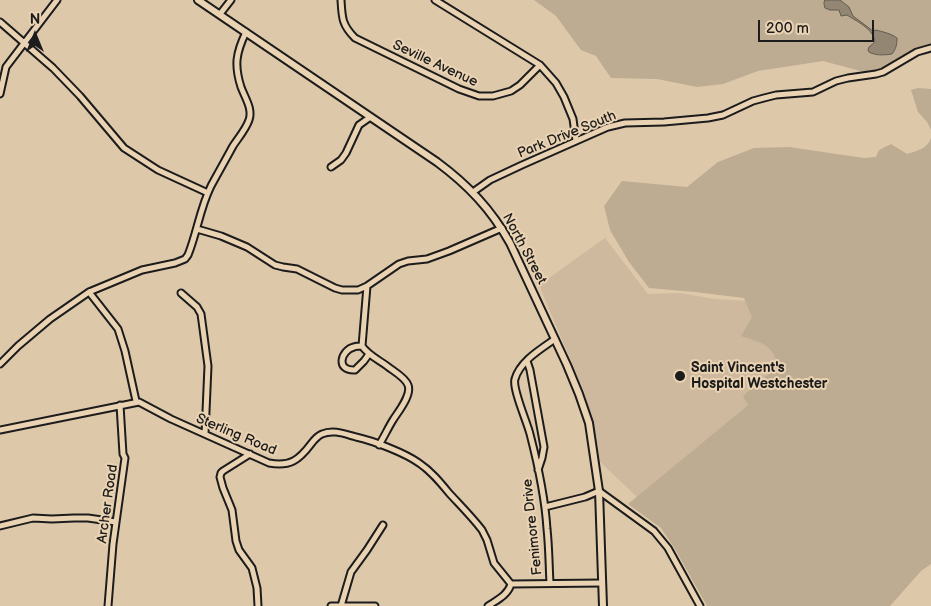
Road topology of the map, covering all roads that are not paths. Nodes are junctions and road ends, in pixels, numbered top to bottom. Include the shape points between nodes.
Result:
1 (57, 0) edge
2 (198, 0) edge
3 (231, 0) edge
4 (341, 0) edge
5 (435, 0) edge
6 (220, 14) junction
7 (0, 22) edge
8 (246, 32) junction
9 (25, 43) junction
10 (931, 48) edge
11 (540, 65) junction
12 (0, 94) edge
13 (369, 118) junction
14 (576, 141) junction
15 (331, 167) dead end
16 (473, 192) junction
17 (208, 193) junction
18 (502, 228) junction
19 (197, 229) junction
20 (367, 286) junction
21 (89, 292) junction
22 (182, 293) dead end
23 (555, 339) junction
24 (362, 346) junction
25 (369, 354) junction
26 (1, 361) edge
27 (526, 361) junction
28 (136, 401) junction
29 (120, 405) junction
30 (0, 430) edge
31 (204, 434) junction
32 (379, 445) junction
33 (250, 454) junction
34 (538, 470) junction
35 (599, 491) junction
36 (545, 507) junction
37 (116, 522) junction
38 (383, 525) dead end
39 (0, 526) edge
40 (550, 583) junction
41 (602, 583) junction
42 (511, 584) junction
43 (108, 606) edge
44 (258, 606) edge
45 (331, 606) edge
46 (335, 606) edge
47 (340, 606) edge
48 (375, 606) edge
49 (488, 606) edge
50 (603, 606) edge
51 (700, 606) edge

1 - 9 street
2 - 6 main road, North Street
3 - 6 street
4 - 11 street, Seville Avenue via 343,22 355,38 479,96 493,96 520,86
5 - 11 street
6 - 8 main road, North Street
7 - 9 street
8 - 13 main road, North Street
8 - 17 street via 239,46 237,69 250,119
9 - 12 street via 6,67
9 - 17 street via 80,96 124,148 158,170
10 - 14 street, Park Drive South via 917,52 883,72 836,80 812,92 764,98 708,118 622,124
11 - 14 street via 564,97 573,119
13 - 15 street via 359,125 346,153
13 - 16 main road, North Street via 441,166
14 - 16 street, Park Drive South via 498,176
16 - 18 main road, North Street
17 - 19 street
18 - 20 street via 427,259 400,264
18 - 23 main road, North Street
19 - 20 street via 247,247 275,265 297,269 335,288 358,290
19 - 21 street via 188,255 182,261 142,270
20 - 24 street
21 - 26 street
21 - 28 street via 118,329
22 - 31 street via 201,314 208,366
23 - 27 street, Fenimore Drive
23 - 35 main road, North Street via 589,423
24 - 25 street
24 - 25 street via 355,346 345,354 344,368 354,370
25 - 32 street via 408,385 403,406
27 - 34 street, Fenimore Drive via 544,447
27 - 34 street, Fenimore Drive via 514,383
28 - 29 street
28 - 31 street, Sterling Road
29 - 30 street
29 - 37 street, Archer Road via 125,458
31 - 33 street, Sterling Road
32 - 33 street, Sterling Road via 341,432 330,432 319,436 301,457 290,462 278,465
32 - 42 street, Sterling Road via 419,463 436,478 482,530 494,564
33 - 44 street via 222,471 220,477 232,510 239,550 254,573
34 - 36 street, Fenimore Drive
35 - 36 street
35 - 41 main road, North Street
35 - 51 street via 662,539
36 - 40 street, Fenimore Drive
37 - 39 street via 33,518
37 - 43 street, Archer Road
38 - 47 street via 351,572
40 - 41 street
40 - 42 street
41 - 50 main road, North Street
42 - 49 street via 506,594
45 - 46 street
46 - 47 street
47 - 48 street

